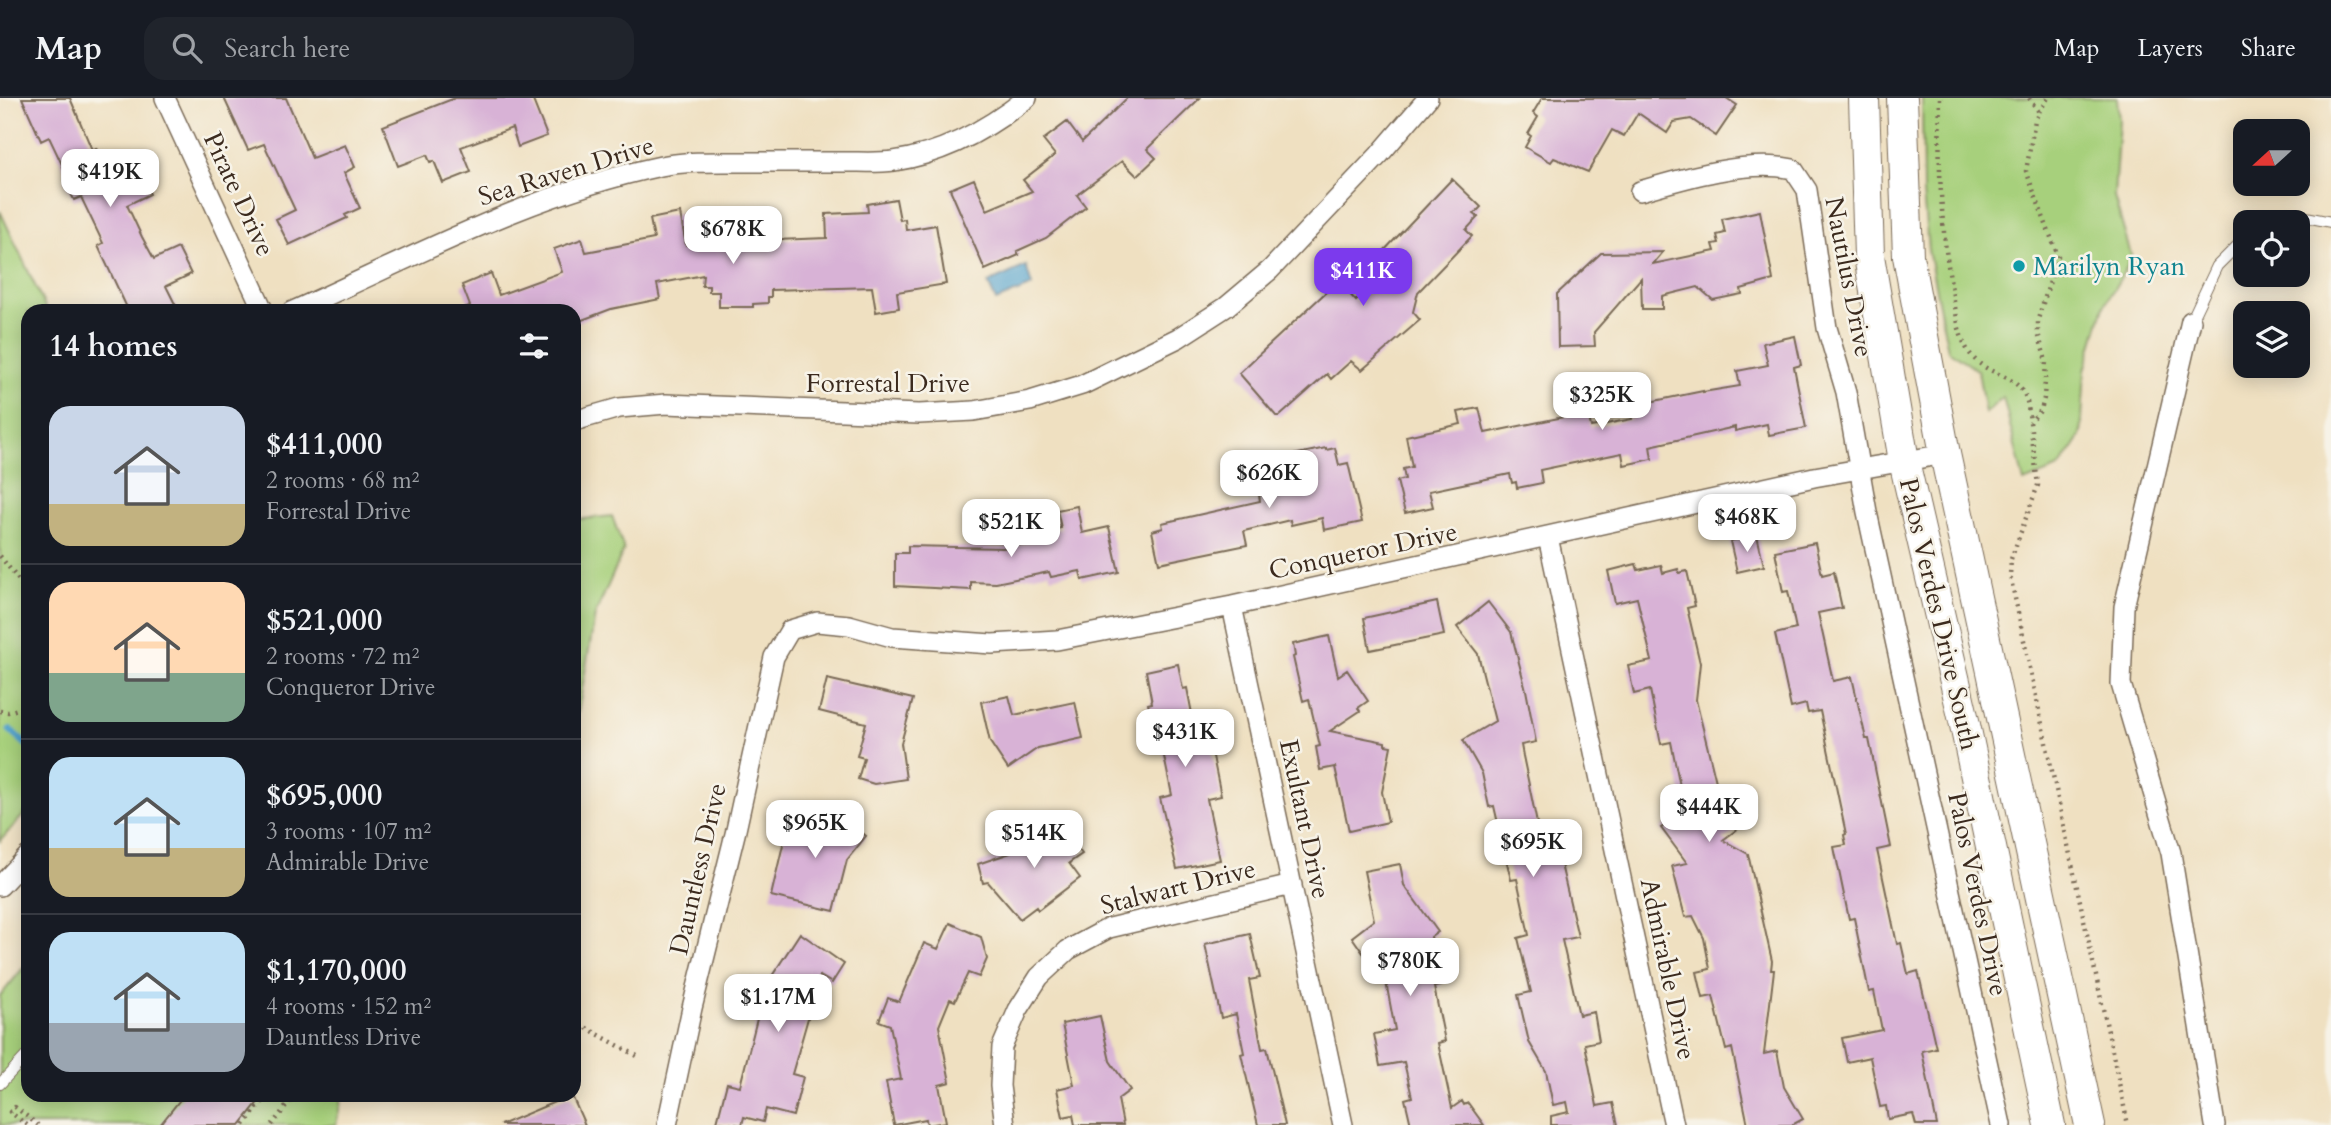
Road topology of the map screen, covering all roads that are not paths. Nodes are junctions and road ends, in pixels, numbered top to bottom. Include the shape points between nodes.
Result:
1 (166, 98) edge
2 (1027, 98) edge
3 (1428, 98) edge
4 (1864, 98) edge
5 (1902, 98) edge
6 (1640, 191) dead end
7 (2310, 218) edge
8 (2331, 222) edge
9 (2233, 250) edge
10 (260, 304) edge
11 (307, 304) edge
12 (2191, 321) joint
13 (581, 419) edge
14 (1945, 454) junction
15 (1904, 461) junction
16 (1858, 469) junction
17 (1548, 537) junction
18 (1233, 606) junction
19 (790, 630) joint
20 (21, 864) edge
21 (0, 886) edge
22 (1292, 886) junction
23 (21, 1062) edge
24 (0, 1084) edge
25 (667, 1125) edge
26 (1005, 1125) edge
27 (1343, 1125) edge
28 (1674, 1125) edge
29 (2001, 1125) edge
30 (2050, 1125) edge
31 (2090, 1125) edge
32 (2215, 1125) edge

1 - 10 street, Pirate Drive
2 - 11 street, Sea Raven Drive via 974,135 893,161 712,162 615,177 513,211
3 - 13 street, Forrestal Drive via 1270,270 1226,307 1178,338 1082,385 974,411 919,414 666,404 619,408
4 - 15 main road, Palos Verdes Drive South via 1869,256
5 - 14 main road, Palos Verdes Drive South via 1908,256
6 - 16 street, Nautilus Drive via 1693,176 1773,165 1793,169 1807,190 1827,328 1846,392
7 - 8 lane
9 - 12 lane via 2217,266
12 - 32 street via 2124,607 2121,684 2171,853
14 - 15 street, Conqueror Drive
14 - 31 main road, Palos Verdes Drive South
15 - 16 street, Conqueror Drive
15 - 30 main road, Palos Verdes Drive South
16 - 17 street, Conqueror Drive
16 - 29 street, Palos Verdes Drive
17 - 18 street, Conqueror Drive
17 - 28 street, Admirable Drive
18 - 19 street, Conqueror Drive via 1057,640 992,644 892,637 817,622
18 - 22 street, Exultant Drive
19 - 25 street, Dauntless Drive via 774,657
20 - 21 street
22 - 26 street, Stalwart Drive via 1110,928 1068,950 1039,977 1002,1047
22 - 27 street, Exultant Drive
23 - 24 lane

